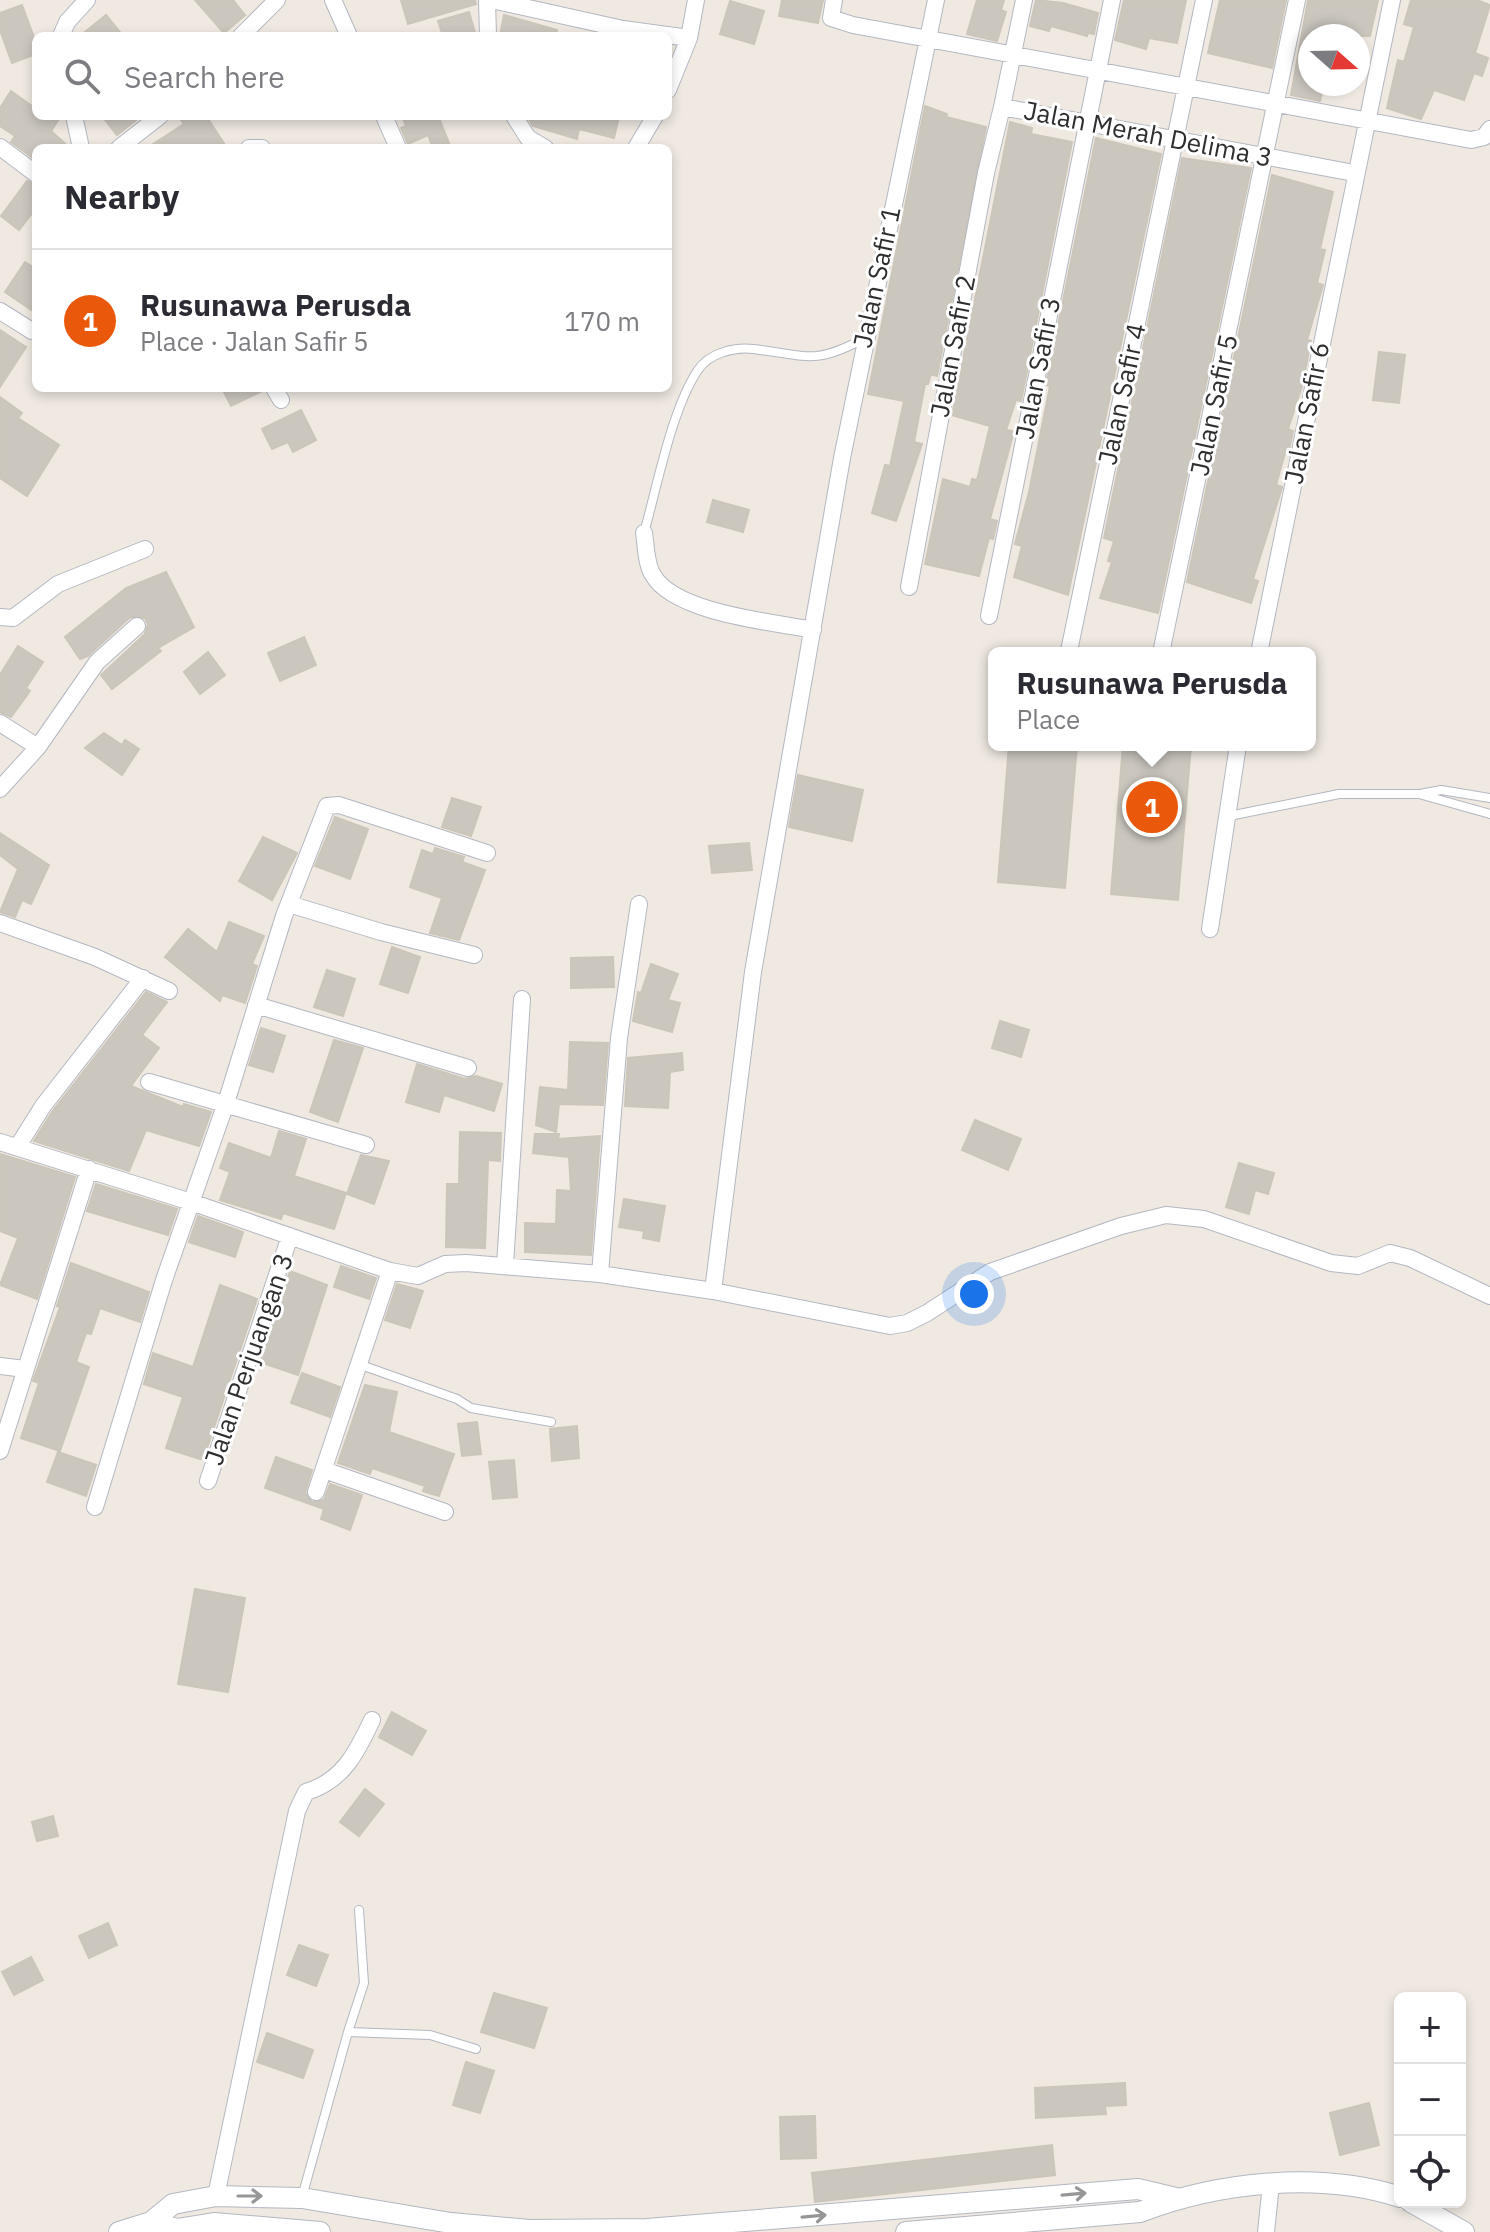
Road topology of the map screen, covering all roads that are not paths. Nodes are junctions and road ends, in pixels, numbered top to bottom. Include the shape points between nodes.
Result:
1 (87, 0) edge
2 (333, 0) edge
3 (490, 0) edge
4 (696, 0) edge
5 (834, 0) edge
6 (936, 0) edge
7 (1024, 0) edge
8 (1112, 0) edge
9 (1204, 0) edge
10 (1297, 0) edge
11 (1392, 0) edge
12 (272, 2) edge
13 (63, 32) edge
14 (245, 32) edge
15 (347, 32) edge
16 (488, 32) edge
17 (645, 32) edge
18 (672, 36) edge
19 (689, 38) junction
20 (928, 39) junction
21 (1013, 55) junction
22 (1097, 70) junction
23 (672, 80) edge
24 (1186, 87) junction
25 (1277, 106) junction
26 (1002, 107) junction
27 (75, 120) edge
28 (155, 120) edge
29 (386, 120) edge
30 (517, 120) edge
31 (653, 120) edge
32 (1366, 120) junction
33 (1087, 121) junction
34 (1490, 129) edge
35 (1175, 137) junction
36 (80, 144) edge
37 (124, 144) edge
38 (396, 144) edge
39 (538, 144) edge
40 (638, 144) edge
41 (0, 147) edge
42 (1267, 157) junction
43 (32, 171) edge
44 (1354, 173) junction
45 (0, 311) edge
46 (32, 331) dead end
47 (865, 338) junction
48 (644, 533) joint
49 (145, 549) dead end
50 (909, 587) dead end
51 (989, 616) dead end
52 (0, 617) edge
53 (137, 626) dead end
54 (813, 630) junction
55 (1070, 647) edge
56 (1162, 647) edge
57 (1260, 647) edge
58 (0, 723) edge
59 (38, 747) junction
60 (1237, 751) edge
61 (0, 789) edge
62 (1419, 794) junction
63 (1490, 798) edge
64 (1490, 814) edge
65 (1229, 816) junction
66 (487, 853) dead end
67 (289, 904) junction
68 (639, 904) dead end
69 (0, 923) edge
70 (1210, 929) dead end
71 (474, 955) dead end
72 (143, 978) junction
73 (169, 991) dead end
74 (522, 999) dead end
75 (256, 1005) junction
76 (468, 1068) dead end
77 (149, 1082) dead end
78 (226, 1103) junction
79 (0, 1142) edge
80 (366, 1145) dead end
81 (18, 1146) junction
82 (89, 1169) junction
83 (191, 1202) junction
84 (290, 1236) junction
85 (505, 1265) junction
86 (390, 1271) junction
87 (600, 1274) junction
88 (713, 1291) junction
89 (1490, 1296) edge
90 (361, 1365) junction
91 (0, 1366) edge
92 (25, 1369) junction
93 (551, 1422) dead end
94 (0, 1451) edge
95 (324, 1470) junction
96 (208, 1481) dead end
97 (316, 1492) dead end
98 (95, 1507) dead end
99 (445, 1512) dead end
100 (372, 1720) dead end
101 (359, 1910) dead end
102 (348, 2032) junction
103 (476, 2049) dead end
104 (1271, 2184) junction
105 (1394, 2195) edge
106 (216, 2196) junction
107 (302, 2198) junction
108 (1176, 2198) junction
109 (1422, 2208) edge
110 (151, 2222) junction
111 (119, 2232) edge
112 (320, 2232) edge
113 (906, 2232) edge
114 (1266, 2232) edge
115 (1464, 2232) edge

1 - 13 street
2 - 15 street
3 - 16 street
3 - 17 street
4 - 19 street
5 - 20 street via 831,18
6 - 20 street, Jalan Safir 1
7 - 21 street, Jalan Merah Delima 3
8 - 22 street, Jalan Safir 3
9 - 24 street, Jalan Safir 4
10 - 25 street, Jalan Safir 5
11 - 32 street, Jalan Safir 6
12 - 14 street
18 - 19 street
19 - 23 street
20 - 21 street
20 - 47 street, Jalan Safir 1
21 - 22 street
21 - 26 street, Jalan Merah Delima 3
22 - 24 street
22 - 33 street, Jalan Safir 3
24 - 25 street
24 - 35 street, Jalan Safir 4
25 - 32 street
25 - 42 street, Jalan Safir 5
26 - 33 street, Jalan Merah Delima 3
26 - 50 street, Jalan Safir 2
27 - 36 street
28 - 37 street
29 - 38 street
30 - 39 street
31 - 40 street
32 - 34 street via 1471,140
32 - 44 street, Jalan Safir 6
33 - 35 street, Jalan Merah Delima 3
33 - 51 street, Jalan Safir 3
35 - 42 street, Jalan Merah Delima 3
35 - 55 street, Jalan Safir 4
41 - 43 street
42 - 44 street, Jalan Merah Delima 3
42 - 56 street, Jalan Safir 5
44 - 57 street, Jalan Safir 6
45 - 46 street
47 - 48 lane via 824,358 733,349 708,359 679,412
47 - 54 street, Jalan Safir 1
48 - 54 street via 652,575 671,595 706,608
49 - 52 street via 58,584 13,618
53 - 59 street via 82,681
54 - 88 street, Jalan Safir 1 via 753,972
58 - 59 street
59 - 61 street
60 - 65 street
62 - 63 lane via 1441,790
62 - 64 lane
62 - 65 lane via 1339,794
65 - 70 street
66 - 67 street via 332,804
67 - 71 street
67 - 75 street
68 - 87 street via 619,1038
69 - 72 street
72 - 73 street
72 - 81 street
74 - 85 street
75 - 76 street
75 - 78 street
77 - 78 street
78 - 80 street
78 - 83 street
79 - 81 street
81 - 82 street
82 - 83 street
82 - 92 street via 43,1326
83 - 84 street
83 - 98 street
84 - 86 street
84 - 96 street, Jalan Perjuangan 3
85 - 86 street via 445,1264 418,1276
85 - 87 street
86 - 90 street
87 - 88 street
88 - 89 street via 890,1326 907,1323 990,1272 1121,1226 1184,1215 1331,1263 1358,1266 1390,1253 1410,1258
90 - 93 lane via 471,1408
90 - 95 street
91 - 92 street
92 - 94 street
95 - 97 street
95 - 99 street
100 - 106 street via 346,1768 302,1796 297,1811
101 - 102 lane via 364,1983
102 - 103 lane via 430,2035
102 - 107 lane
104 - 105 street via 1370,2188
104 - 108 street
104 - 114 street
106 -> 107 street
106 - 110 street via 173,2204
107 -> 108 street via 529,2230 647,2229 1138,2189
108 - 113 street via 1140,2212
109 - 115 street
110 - 111 street
110 - 112 street via 177,2229 214,2223

